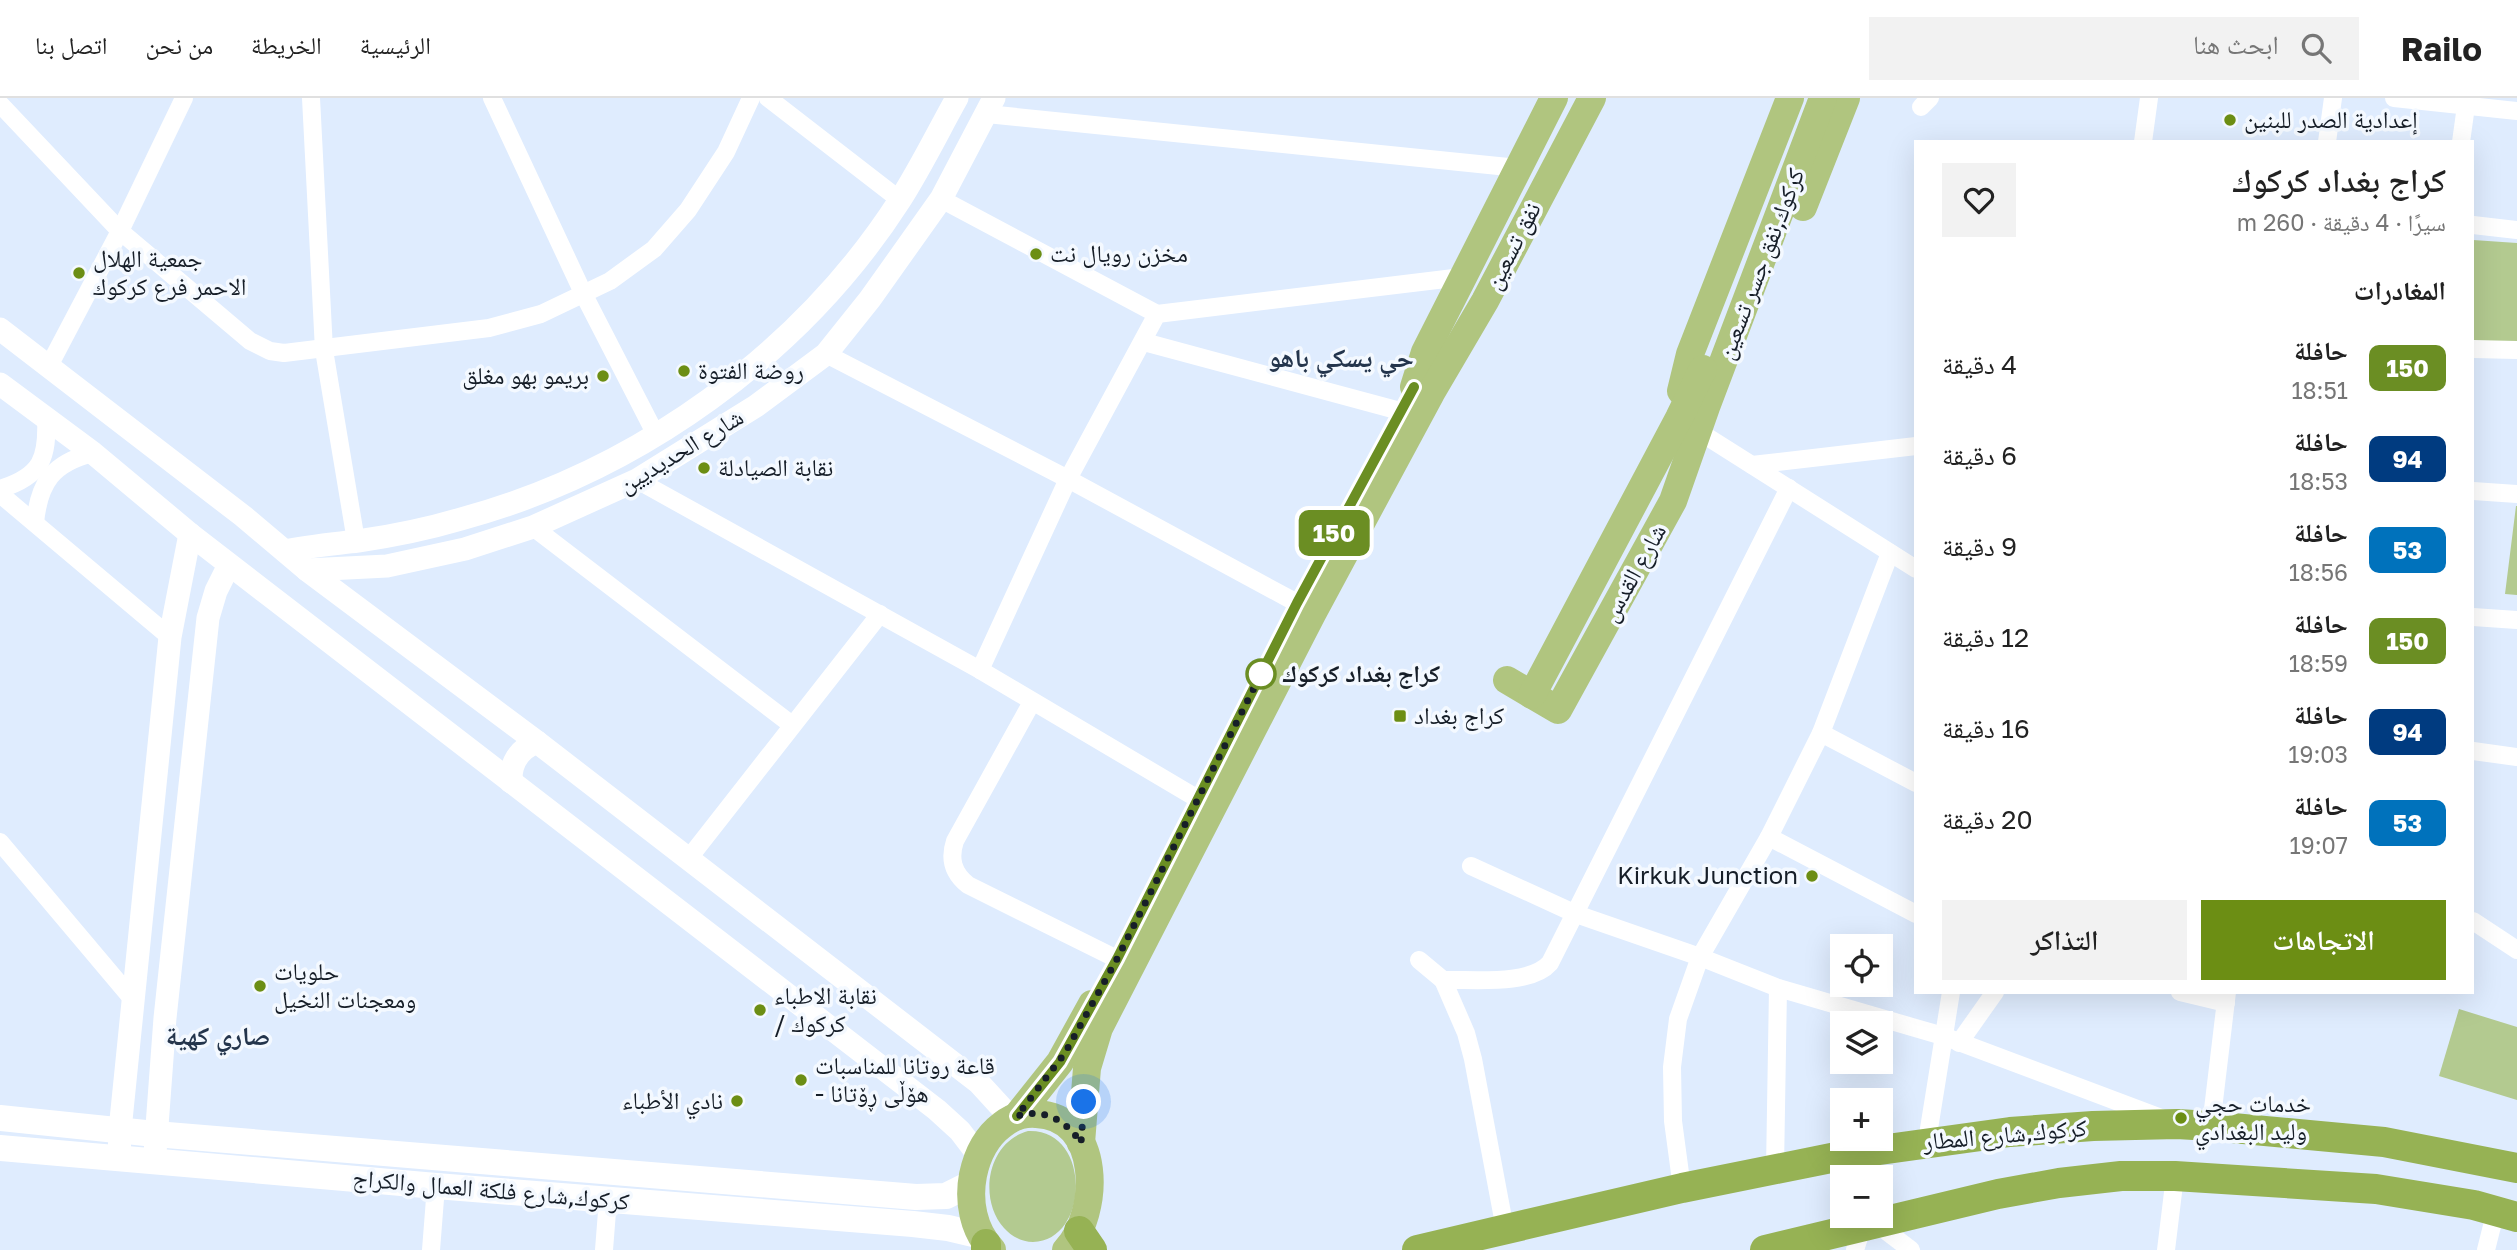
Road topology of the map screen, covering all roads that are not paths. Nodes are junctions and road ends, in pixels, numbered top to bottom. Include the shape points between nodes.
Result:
1 (184, 98) edge
2 (311, 98) edge
3 (492, 98) edge
4 (751, 98) edge
5 (768, 98) edge
6 (957, 98) edge
7 (1554, 98) edge
8 (1570, 98) edge
9 (1592, 98) edge
10 (1609, 98) edge
11 (1790, 98) edge
12 (1807, 98) edge
13 (1824, 98) edge
14 (1846, 98) edge
15 (2149, 98) edge
16 (2333, 98) edge
17 (2394, 98) edge
18 (0, 104) edge
19 (990, 106) edge
20 (2466, 106) junction
21 (2517, 111) edge
22 (2143, 140) edge
23 (2327, 140) edge
24 (2461, 140) edge
25 (1518, 169) junction
26 (941, 199) junction
27 (900, 200) junction
28 (2474, 225) edge
29 (2517, 230) edge
30 (120, 231) junction
31 (1462, 277) junction
32 (584, 295) junction
33 (1157, 314) junction
34 (0, 329) edge
35 (1144, 342) junction
36 (2474, 349) edge
37 (324, 350) junction
38 (2517, 350) edge
39 (826, 354) junction
40 (50, 366) junction
41 (737, 379) junction
42 (0, 384) edge
43 (1422, 390) junction
44 (756, 406) junction
45 (1400, 411) junction
46 (46, 417) junction
47 (1689, 425) junction
48 (656, 435) junction
49 (1914, 446) edge
50 (93, 453) junction
51 (1752, 465) junction
52 (1068, 479) junction
53 (637, 480) junction
54 (1789, 488) junction
55 (0, 491) edge
56 (2474, 491) edge
57 (2517, 494) edge
58 (35, 523) junction
59 (533, 527) junction
60 (190, 534) junction
61 (356, 541) junction
62 (285, 551) junction
63 (1890, 553) junction
64 (229, 565) junction
65 (1914, 568) edge
66 (307, 570) junction
67 (1297, 603) junction
68 (880, 614) junction
69 (2474, 617) edge
70 (2517, 620) edge
71 (170, 637) junction
72 (980, 670) junction
73 (1507, 680) dead end
74 (1532, 695) junction
75 (1032, 702) junction
76 (792, 724) junction
77 (1821, 733) junction
78 (537, 742) junction
79 (2474, 751) edge
80 (2517, 757) edge
81 (511, 782) junction
82 (1914, 782) edge
83 (1198, 799) junction
84 (1769, 837) junction
85 (0, 842) edge
86 (689, 858) junction
87 (1471, 866) dead end
88 (1914, 913) edge
89 (1576, 914) junction
90 (2474, 922) edge
91 (2517, 950) edge
92 (1700, 957) junction
93 (1117, 959) junction
94 (1419, 960) dead end
95 (1443, 980) junction
96 (1778, 988) junction
97 (1951, 994) edge
98 (1993, 994) edge
99 (2195, 994) edge
100 (2226, 998) edge
101 (134, 1001) junction
102 (1951, 1039) junction
103 (1014, 1117) junction
104 (0, 1118) edge
105 (2177, 1124) junction
106 (2211, 1126) junction
107 (120, 1130) junction
108 (2298, 1133) junction
109 (155, 1134) junction
110 (1927, 1141) junction
111 (2384, 1142) junction
112 (1081, 1143) junction
113 (0, 1148) edge
114 (119, 1159) junction
115 (155, 1163) junction
116 (2517, 1168) edge
117 (1775, 1169) junction
118 (975, 1170) junction
119 (2175, 1176) junction
120 (2289, 1183) junction
121 (436, 1186) junction
122 (1682, 1188) junction
123 (2376, 1189) junction
124 (608, 1199) junction
125 (2507, 1213) edge
126 (1505, 1229) junction
127 (1865, 1234) edge
128 (1079, 1244) edge
129 (1817, 1244) edge
130 (986, 1245) edge
131 (431, 1250) edge
132 (604, 1250) edge
133 (1417, 1250) edge
134 (1765, 1250) edge
135 (1912, 1250) edge
136 (2166, 1250) edge
137 (2486, 1250) edge

1 - 30 street
2 - 37 street
3 - 32 street
4 - 32 street via 726,152 674,227 632,267
5 - 27 street
6 - 27 street, شارع الحديديين
7 - 25 main road
8 - 43 main road, نفق تسعين
9 - 43 main road, نفق تسعين via 1485,301
10 - 43 main road via 1513,291 1476,354 1452,379
11 - 47 main road via 1690,354 1682,386
12 - 47 main road via 1707,361
13 - 47 main road, كركوك,نفق جسر تسعين
14 - 47 main road via 1745,354 1724,395
15 - 22 street
16 - 23 street
17 - 20 street
18 - 30 street
19 - 25 street
19 - 26 street, شارع الحديديين
20 - 21 street
20 - 24 street
25 - 31 main road
26 - 33 street
26 - 39 street, شارع الحديديين
27 - 41 street, شارع الحديديين via 828,293
28 - 29 street
30 - 37 street via 259,346 284,353
30 - 40 street
31 - 33 street
31 - 43 main road via 1425,352
32 - 37 street via 541,314 489,328
32 - 48 street
33 - 35 street
34 - 40 street
35 - 45 street
35 - 52 street
36 - 38 street
37 - 61 street
39 - 44 street, شارع الحديديين
39 - 52 street
40 - 62 street
41 - 44 street
41 - 48 street, شارع الحديديين
42 - 46 street
43 - 45 main road
43 - 112 main road via 1099,1028 1087,1068
44 - 53 street, شارع الحديديين
45 - 67 main road
46 - 50 street
46 - 55 street via 43,459 26,478
47 - 51 street
47 - 74 main road, شارع القدس
47 - 74 main road, شارع القدس via 1679,488 1558,710
48 - 61 street, شارع الحديديين via 566,482 496,509
49 - 51 street
50 - 58 street via 66,462 54,472 40,494
50 - 60 street
51 - 54 street
52 - 67 street
52 - 72 street
53 - 59 street, شارع الحديديين
53 - 68 street
54 - 63 street
54 - 89 street
55 - 58 street
56 - 57 street
58 - 71 street
59 - 66 street, شارع الحديديين via 465,549 387,566
59 - 76 street
60 - 64 street
60 - 71 street
61 - 62 street, شارع الحديديين
62 - 66 street
63 - 65 street
63 - 77 street
64 - 81 street
64 - 109 street via 208,618
66 - 78 street
67 - 83 main road
68 - 72 street
68 - 76 street
69 - 70 street
71 - 101 street
72 - 75 street
73 - 74 main road
75 - 83 street
75 - 93 street via 955,841 953,866 968,885
76 - 86 street
77 - 82 street
77 - 84 street
78 - 81 street via 517,757
78 - 86 street
79 - 80 street
81 - 118 street via 949,1120
83 - 93 main road
84 - 88 street
84 - 92 street
85 - 101 street
86 - 103 street via 979,1083
87 - 89 street
89 - 92 street
89 - 95 street via 1550,963 1536,974
90 - 91 street
92 - 96 street
92 - 122 street via 1678,1019 1672,1067
93 - 103 main road via 1060,1062
94 - 95 street
95 - 126 street via 1476,1070
96 - 102 street
96 - 117 street
97 - 102 street
98 - 102 street
99 - 100 street
100 - 106 street
101 - 107 street
102 - 105 street
102 - 110 street
103 - 112 main road via 1039,1114 1056,1119
103 - 118 main road via 993,1133
104 - 107 main road, كركوك,شارع فلكة العمال والكراج
105 - 106 highway, كركوك,شارع المطار
105 - 110 highway, كركوك,شارع المطار
106 - 108 highway, كركوك,شارع المطار
107 - 109 main road, كركوك,شارع فلكة العمال والكراج
107 - 114 street
108 - 111 highway, كركوك,شارع المطار
108 - 120 highway via 2309,1149 2310,1161 2304,1174
109 - 115 street
109 - 118 main road, كركوك,شارع فلكة العمال والكراج via 926,1198 955,1193
110 - 117 highway, كركوك,شارع المطار
111 - 116 highway, كركوك,شارع المطار
111 - 123 highway via 2373,1157
112 - 128 main road via 1091,1187
113 - 114 main road, كركوك,شارع فلكة العمال والكراج
114 - 115 main road, كركوك,شارع فلكة العمال والكراج
115 - 121 main road, كركوك,شارع فلكة العمال والكراج
117 - 122 highway, كركوك,شارع المطار
118 - 130 main road via 973,1211
119 - 120 highway
119 - 127 highway via 2059,1183 1937,1208
119 - 136 street
120 - 123 highway
121 - 124 main road, كركوك,شارع فلكة العمال والكراج
121 - 131 street
122 - 126 highway, كركوك,شارع المطار
123 - 125 highway
124 - 130 main road, كركوك,شارع فلكة العمال والكراج via 948,1228
124 - 132 street
125 - 137 street
126 - 133 highway, كركوك,شارع المطار
127 - 129 highway
127 - 135 street
129 - 134 highway

